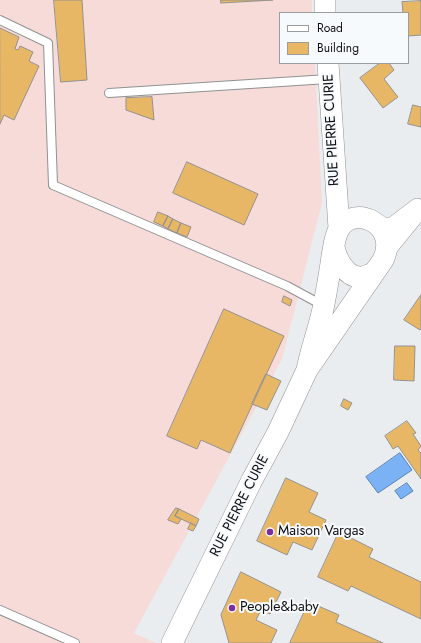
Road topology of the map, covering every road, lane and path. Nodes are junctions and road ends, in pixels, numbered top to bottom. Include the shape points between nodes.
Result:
1 (325, 0) edge
2 (325, 12) edge
3 (0, 20) edge
4 (329, 71) edge
5 (109, 93) dead end
6 (336, 198) junction
7 (421, 203) edge
8 (421, 210) edge
9 (357, 218) junction
10 (379, 225) junction
11 (336, 238) junction
12 (386, 253) junction
13 (372, 274) junction
14 (334, 311) junction
15 (0, 610) edge
16 (178, 641) edge
17 (75, 643) edge

1 - 2 street
3 - 14 lane via 48,43 53,185 287,286
4 - 5 lane
4 - 6 street, RUE PIERRE CURIE
6 - 9 street, RUE PIERRE CURIE
6 - 11 street, RUE PIERRE CURIE
7 - 10 street via 392,225
8 - 12 street
9 - 10 street, RUE PIERRE CURIE via 365,218
9 - 11 street via 344,223
10 - 12 street via 386,238
11 - 13 street, RUE PIERRE CURIE via 336,255 350,274 359,278
11 - 14 street, RUE PIERRE CURIE
12 - 13 street, RUE PIERRE CURIE
13 - 14 street, RUE PIERRE CURIE
14 - 16 street, RUE PIERRE CURIE
15 - 17 lane

